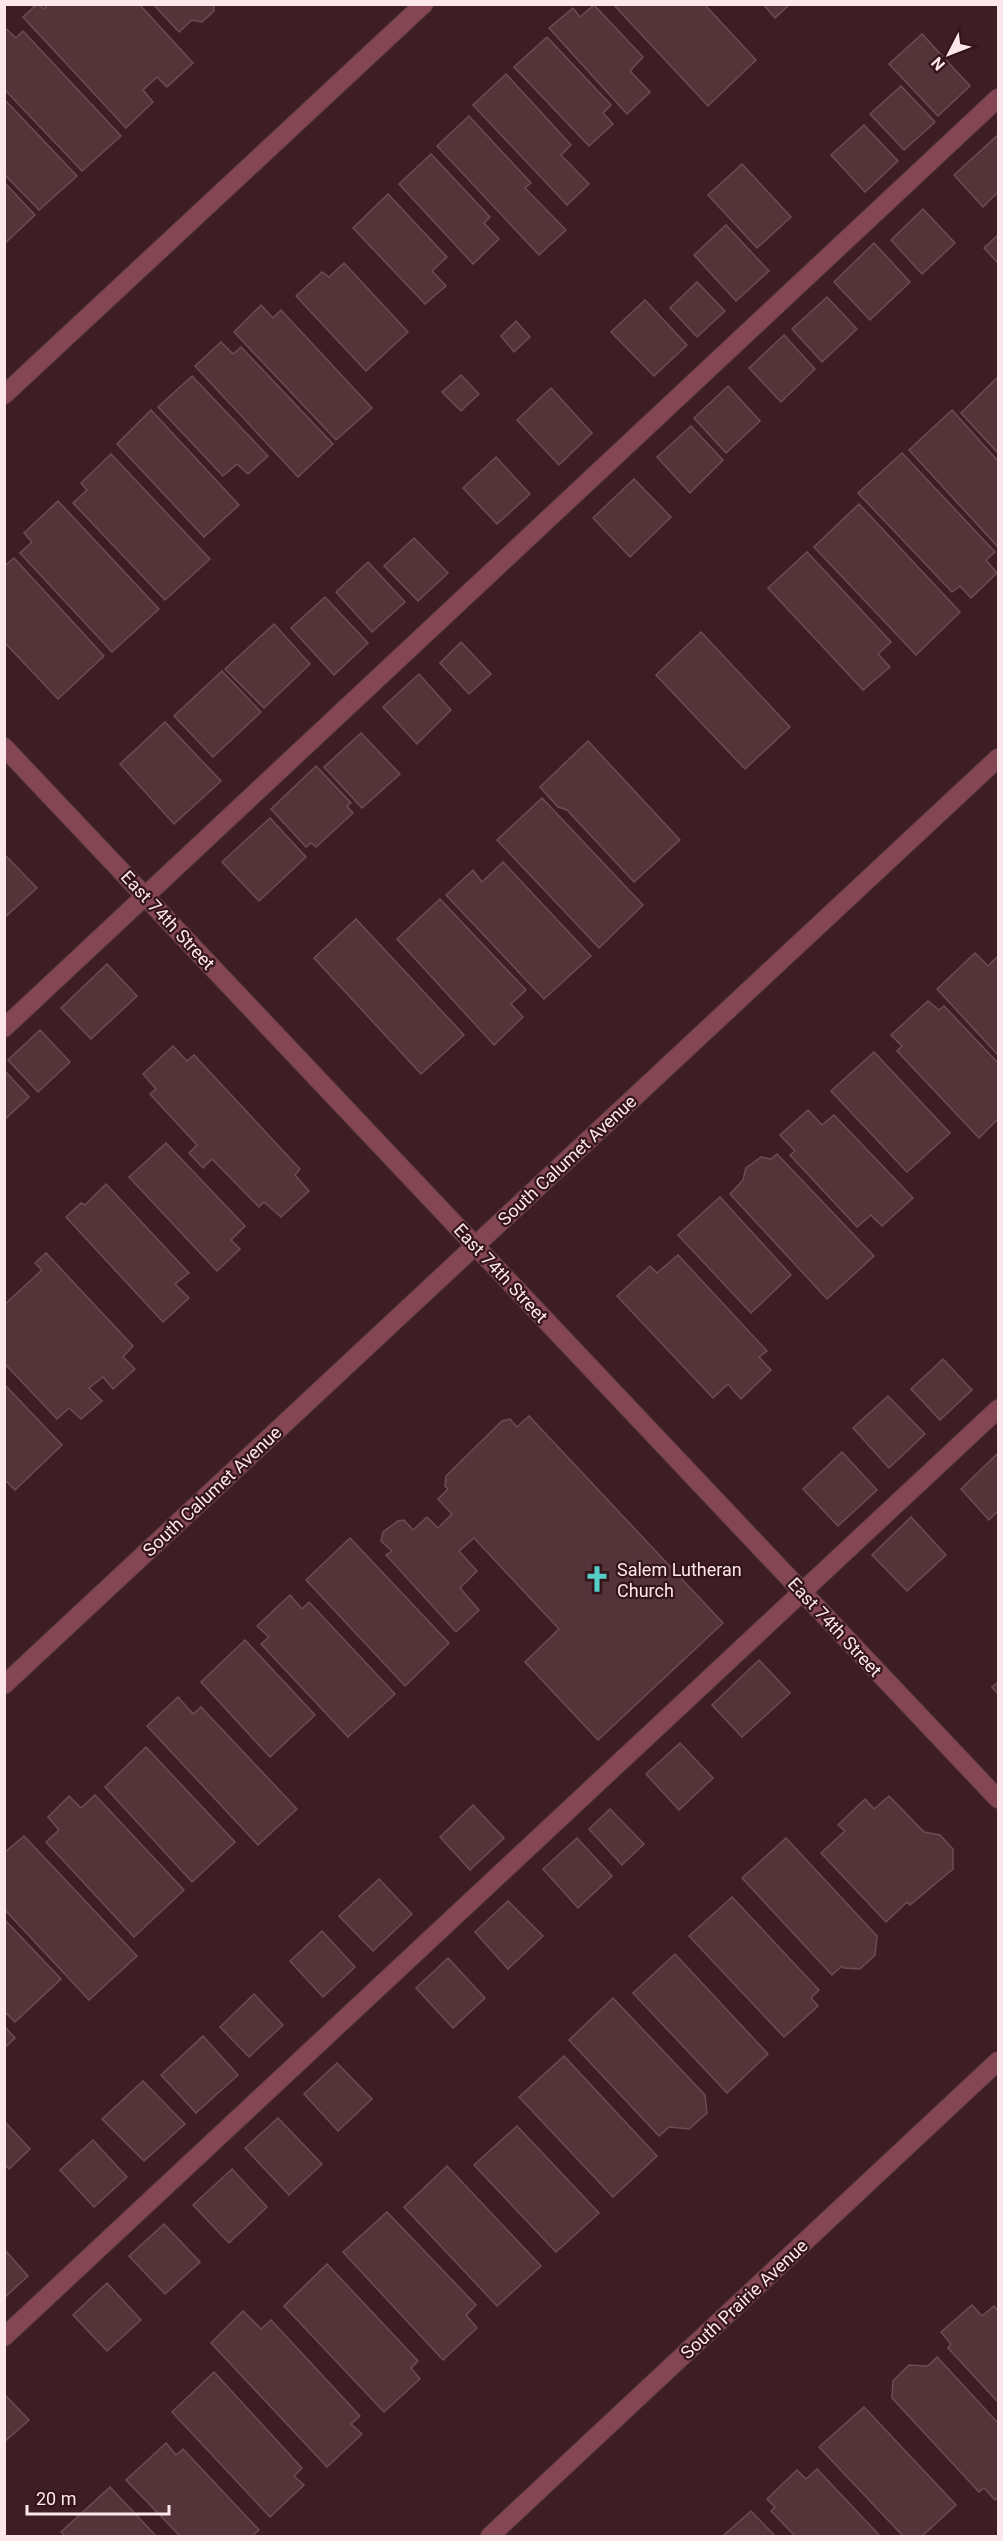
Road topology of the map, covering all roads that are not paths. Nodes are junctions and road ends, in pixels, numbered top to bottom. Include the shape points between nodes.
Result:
1 (424, 4) edge
2 (999, 98) edge
3 (4, 395) edge
4 (4, 747) edge
5 (999, 758) edge
6 (146, 897) junction
7 (4, 1028) edge
8 (475, 1246) junction
9 (999, 1409) edge
10 (802, 1592) junction
11 (4, 1685) edge
12 (999, 1800) edge
13 (999, 2061) edge
14 (4, 2337) edge
15 (490, 2536) edge

1 - 3 street
2 - 6 street
4 - 6 street, East 74th Street
5 - 8 street, South Calumet Avenue
6 - 7 street
6 - 8 street, East 74th Street
8 - 10 street, East 74th Street
8 - 11 street, South Calumet Avenue
9 - 10 street
10 - 12 street, East 74th Street
10 - 14 street
13 - 15 street, South Prairie Avenue

